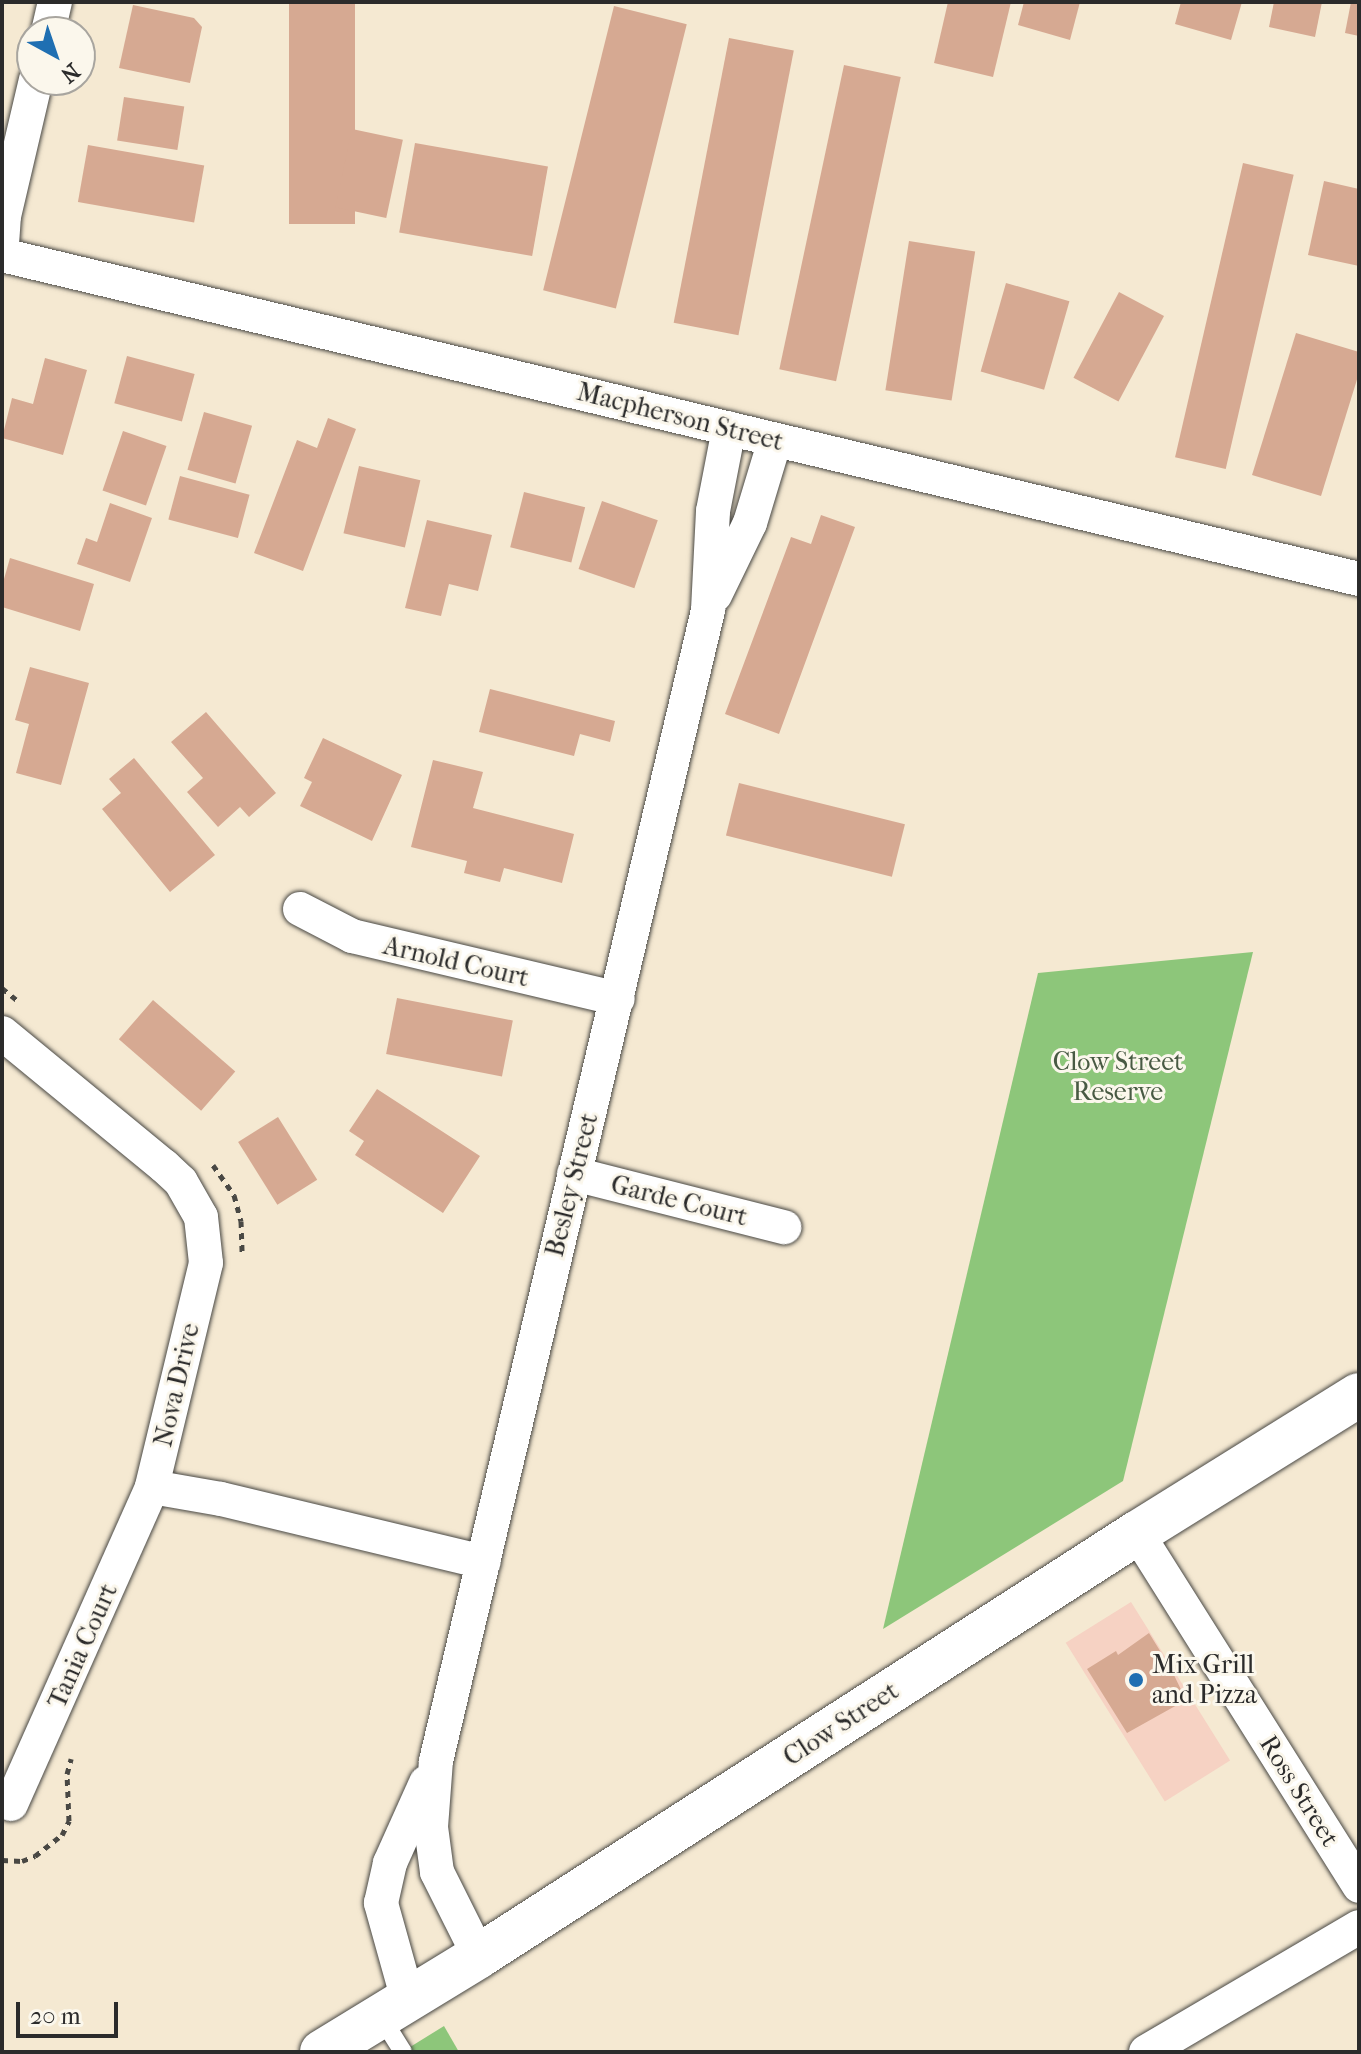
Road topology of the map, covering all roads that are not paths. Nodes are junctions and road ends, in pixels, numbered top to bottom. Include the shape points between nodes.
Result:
1 (32, 96) edge
2 (2, 244) edge
3 (2, 255) edge
4 (729, 429) junction
5 (775, 440) junction
6 (1359, 579) edge
7 (708, 610) junction
8 (300, 909) dead end
9 (618, 999) junction
10 (2, 1033) edge
11 (574, 1174) junction
12 (784, 1227) dead end
13 (1359, 1395) edge
14 (152, 1487) junction
15 (1137, 1533) junction
16 (484, 1562) junction
17 (436, 1761) junction
18 (11, 1804) dead end
19 (1359, 1886) edge
20 (1359, 1927) edge
21 (479, 1956) junction
22 (397, 2023) edge
23 (322, 2052) edge
24 (1146, 2052) edge

1 - 2 street
3 - 4 street, Macpherson Street
4 - 5 street, Macpherson Street
4 - 7 street, Besley Street via 713,511
5 - 6 street, Macpherson Street
5 - 7 street, Besley Street via 750,523
7 - 9 street, Besley Street
8 - 9 street, Arnold Court via 352,936
9 - 11 street, Besley Street
10 - 14 street, Nova Drive via 164,1166 181,1182 201,1217 206,1263
11 - 12 street, Garde Court
11 - 16 street, Besley Street
13 - 15 main road, Clow Street
14 - 16 street
14 - 18 street, Tania Court
15 - 19 street, Ross Street
15 - 21 main road, Clow Street
16 - 17 street, Besley Street
17 - 21 street, Besley Street via 431,1827 437,1872
17 - 22 street, Besley Street via 390,1863 381,1903
20 - 24 street
21 - 22 main road, Clow Street
22 - 23 main road, Clow Street

